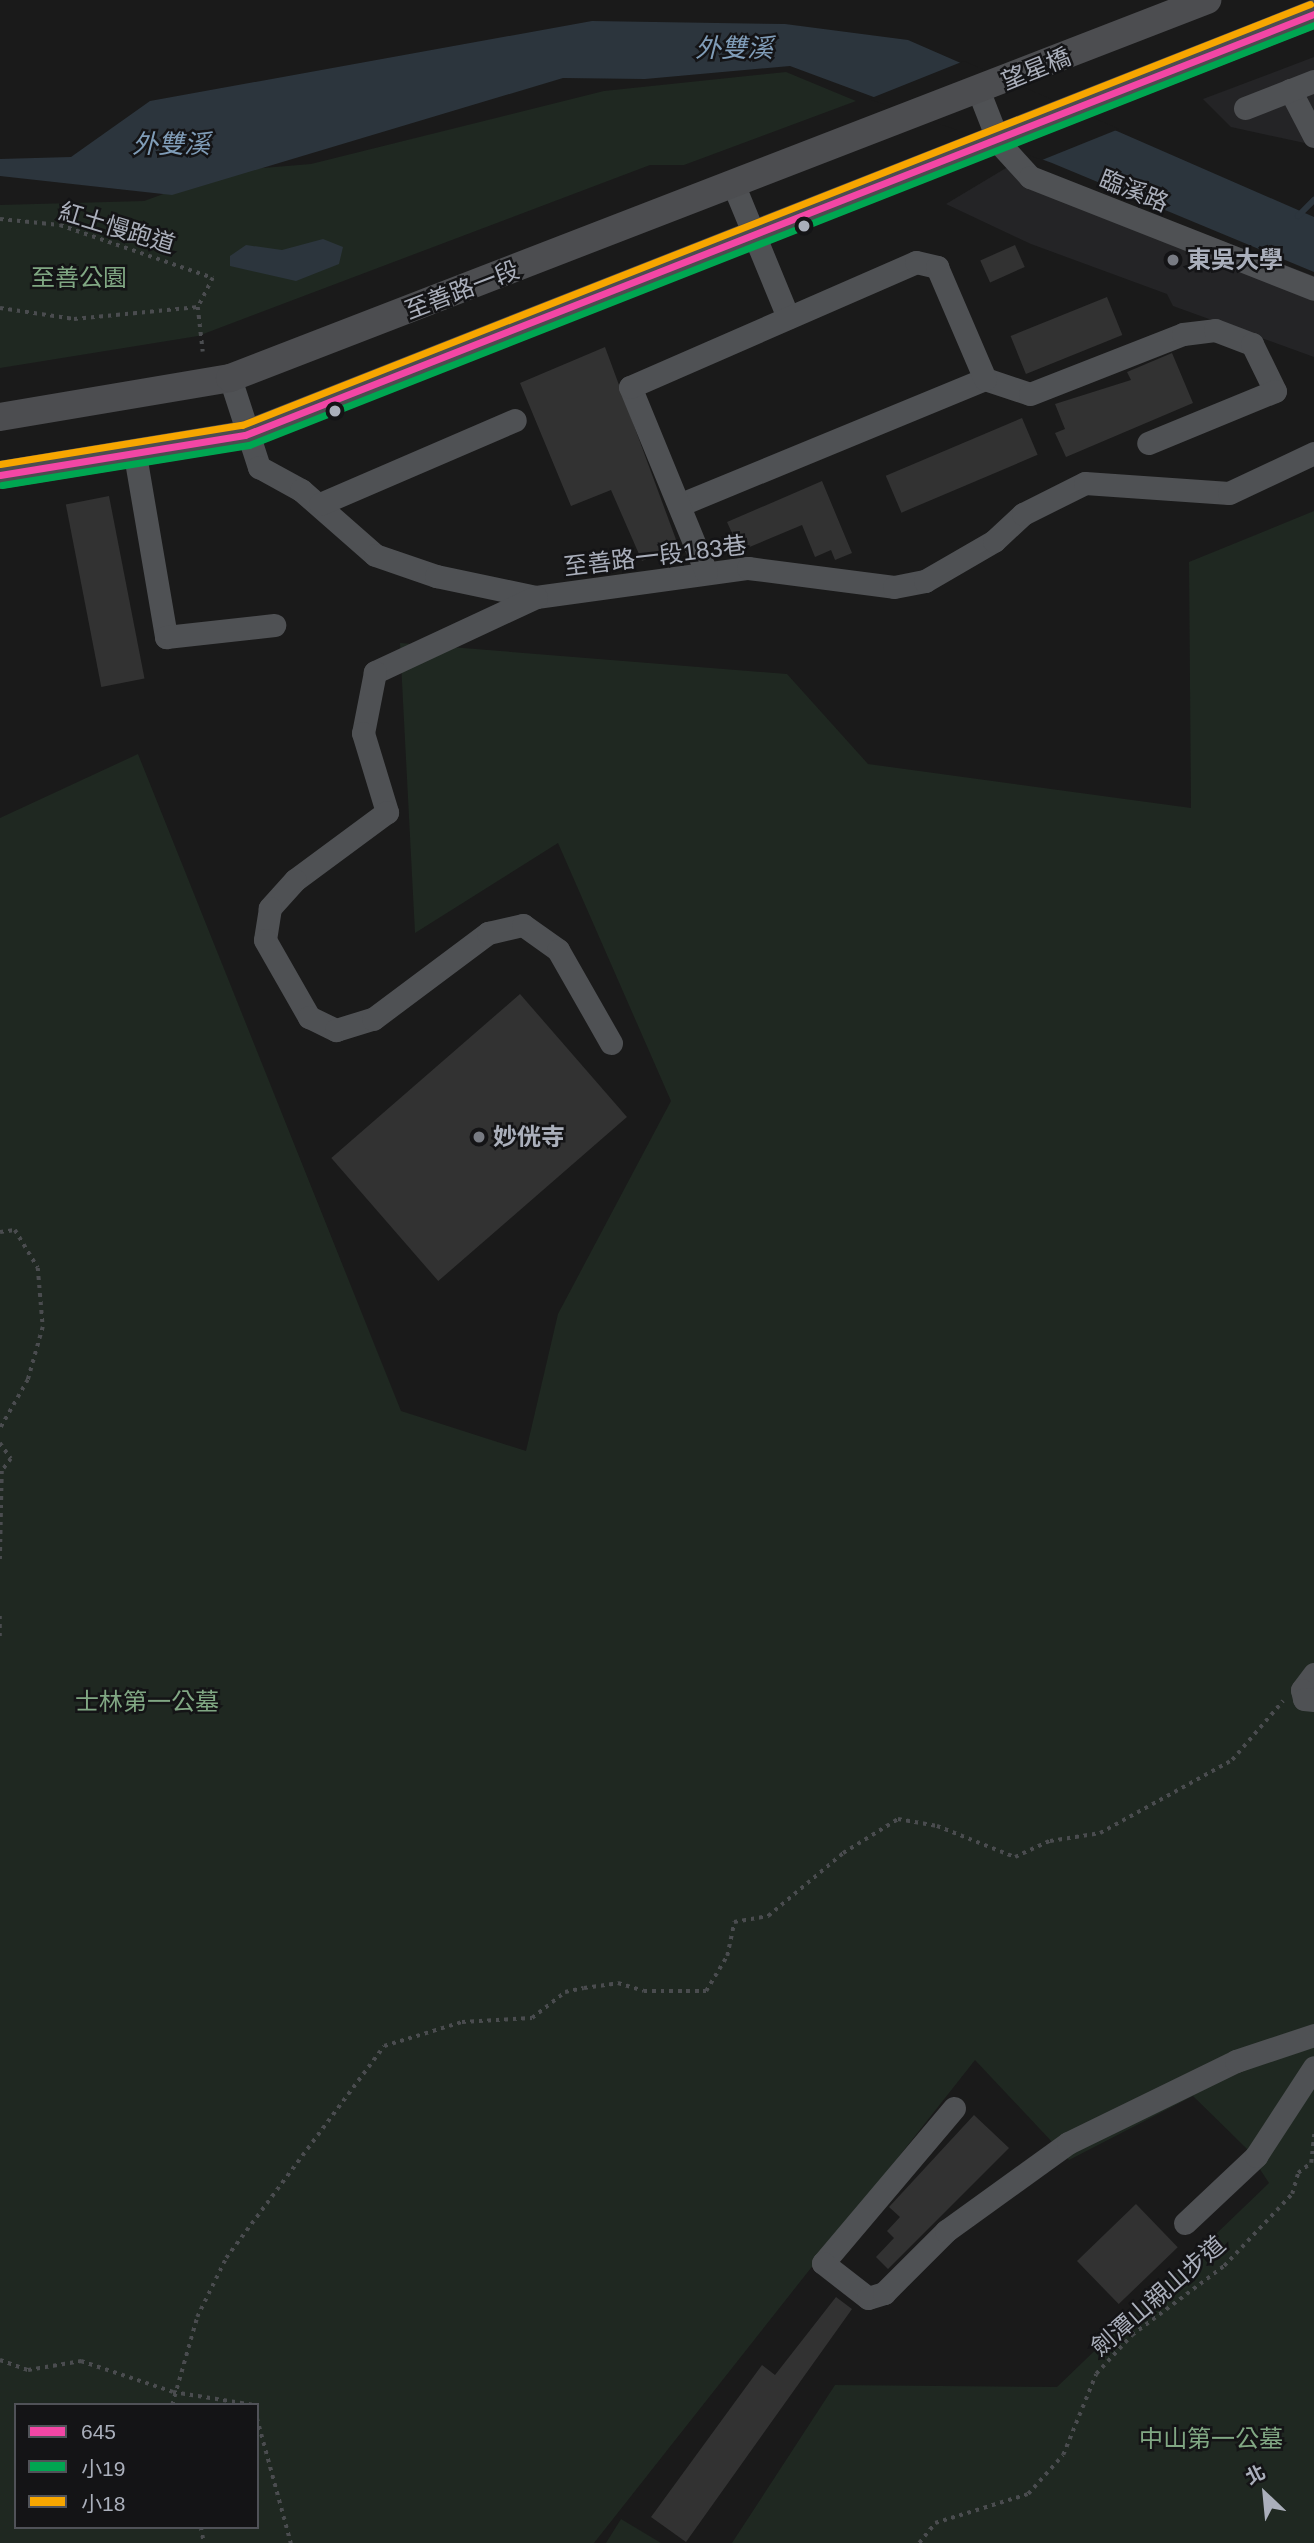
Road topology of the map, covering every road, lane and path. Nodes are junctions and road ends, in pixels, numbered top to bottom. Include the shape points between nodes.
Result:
1 (1203, 1) edge
2 (1314, 14) edge
3 (1314, 82) edge
4 (1290, 90) junction
5 (979, 92) junction
6 (1245, 108) dead end
7 (912, 118) joint
8 (1314, 136) edge
9 (999, 143) junction
10 (734, 186) junction
11 (0, 219) edge
12 (755, 238) junction
13 (1314, 289) edge
14 (198, 307) junction
15 (0, 308) edge
16 (789, 317) junction
17 (203, 352) dead end
18 (230, 379) junction
19 (985, 379) junction
20 (0, 417) edge
21 (515, 420) dead end
22 (245, 435) junction
23 (1148, 443) dead end
24 (1314, 453) edge
25 (135, 455) junction
26 (0, 475) edge
27 (320, 504) junction
28 (679, 505) junction
29 (706, 572) junction
30 (536, 597) junction
31 (274, 625) dead end
32 (611, 1043) dead end
33 (0, 1232) edge
34 (0, 1429) edge
35 (0, 1443) edge
36 (0, 1564) edge
37 (0, 1616) edge
38 (0, 1640) edge
39 (1310, 1688) edge
40 (1314, 2035) edge
41 (1314, 2067) edge
42 (954, 2108) dead end
43 (1314, 2132) edge
44 (1185, 2223) dead end
45 (0, 2360) edge
46 (173, 2392) junction
47 (172, 2403) edge
48 (242, 2403) edge
49 (259, 2425) edge
50 (291, 2543) edge
51 (919, 2543) edge

1 - 5 main road, 望星橋
2 - 9 main road
3 - 4 street
4 - 6 street
4 - 8 street
5 - 7 main road, 望星橋
5 - 9 street, 臨溪路
7 - 10 main road, 至善路一段
9 - 12 main road
9 - 13 street, 臨溪路 via 1030,177
10 - 12 street
10 - 18 main road, 至善路一段
11 - 14 path, 紅土慢跑道 via 60,225 213,278
12 - 16 street
12 - 22 main road
14 - 15 path via 74,318
14 - 17 path
16 - 19 street via 916,262 937,267
16 - 28 street via 630,387
18 - 20 main road, 至善路一段
18 - 22 street, 至善路一段183巷
19 - 23 street via 1030,394 1183,334 1215,330 1252,344 1275,391
19 - 28 street
21 - 27 street
22 - 25 main road
22 - 27 street, 至善路一段183巷 via 259,467
24 - 29 street, 至善路一段183巷 via 1229,493 1086,483 1023,514 994,541 925,581 894,587 748,568
25 - 26 main road
25 - 31 street via 166,637
27 - 30 street, 至善路一段183巷 via 375,555 436,576
28 - 29 street
29 - 30 street, 至善路一段183巷
30 - 32 street via 375,672 363,733 387,812 295,880 270,908 265,940 309,1017 336,1030 373,1019 488,933 523,925 558,950
33 - 34 path via 15,1230 38,1268 43,1327 28,1380
35 - 36 path via 11,1459 2,1471
37 - 38 path
39 - 46 path via 1290,1692 1232,1760 1100,1833 1050,1841 1015,1857 937,1826 898,1819 843,1853 768,1916 734,1922 727,1955 706,1991 644,1991 618,1983 584,1988 565,1992 532,2018 462,2022 384,2046 226,2258
40 - 42 street via 1236,2061 1068,2143 946,2231 884,2293 868,2298 823,2263
41 - 44 street via 1256,2156
43 - 51 path, 劍潭山親山步道 via 1311,2163 1298,2173 1292,2194 1224,2266 1132,2335 1096,2374 1063,2455 1028,2494 935,2523
45 - 46 path via 27,2370 81,2361
46 - 47 path
46 - 48 path
49 - 50 path

